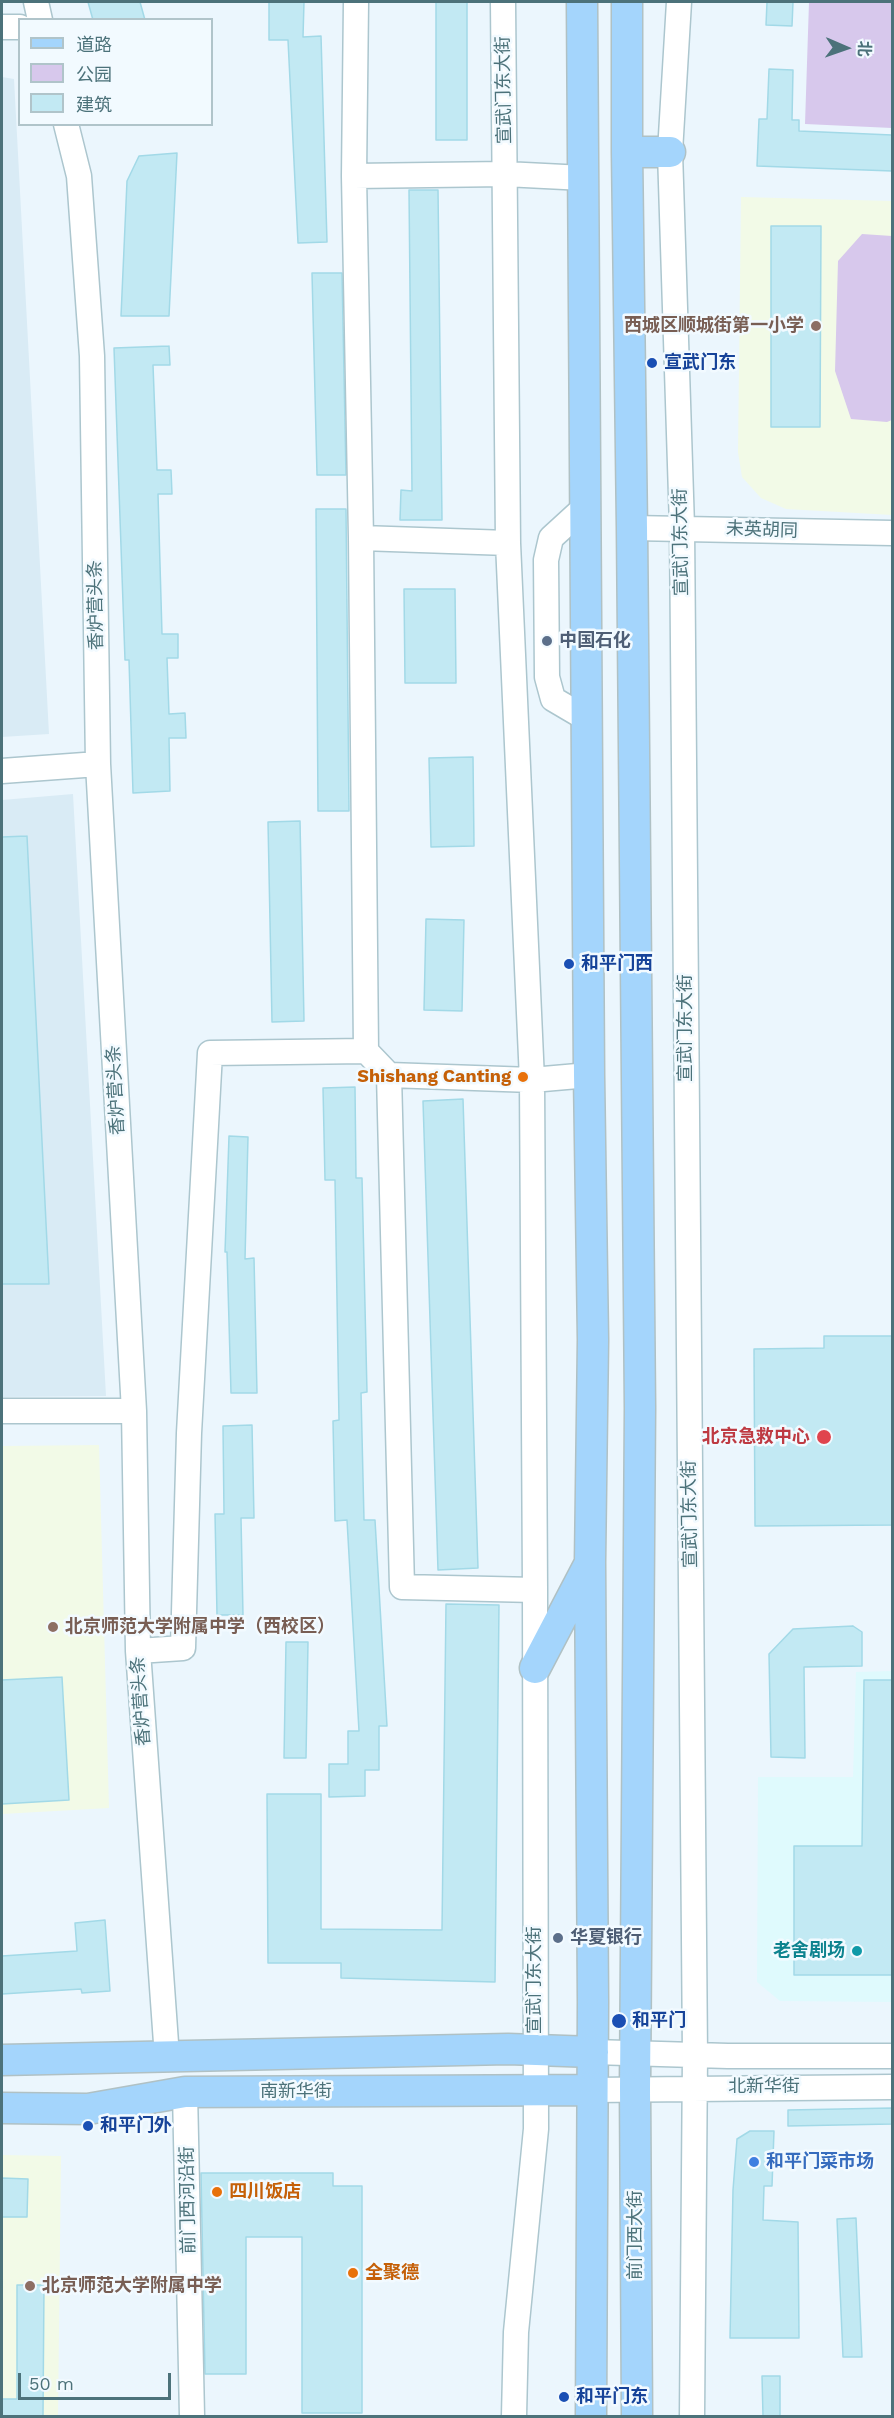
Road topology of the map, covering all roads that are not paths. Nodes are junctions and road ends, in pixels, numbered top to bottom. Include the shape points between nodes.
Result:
1 (36, 2) edge
2 (356, 2) edge
3 (503, 2) edge
4 (582, 2) edge
5 (627, 2) edge
6 (679, 2) edge
7 (40, 18) edge
8 (2, 27) edge
9 (18, 27) edge
10 (66, 126) edge
11 (627, 152) junction
12 (670, 152) junction
13 (506, 174) junction
14 (354, 177) junction
15 (584, 178) junction
16 (586, 506) junction
17 (682, 527) junction
18 (632, 528) junction
19 (892, 533) edge
20 (361, 538) junction
21 (508, 543) junction
22 (587, 719) junction
23 (98, 764) junction
24 (2, 771) edge
25 (366, 1051) junction
26 (389, 1075) junction
27 (590, 1075) junction
28 (532, 1080) junction
29 (2, 1411) edge
30 (134, 1411) junction
31 (590, 1562) junction
32 (535, 1590) junction
33 (138, 1651) junction
34 (535, 1668) junction
35 (535, 2050) junction
36 (593, 2052) junction
37 (636, 2053) junction
38 (695, 2055) junction
39 (167, 2056) junction
40 (892, 2056) edge
41 (2, 2060) edge
42 (695, 2087) junction
43 (892, 2087) edge
44 (635, 2088) junction
45 (592, 2090) junction
46 (535, 2091) junction
47 (185, 2092) junction
48 (2, 2108) edge
49 (192, 2416) edge
50 (514, 2416) edge
51 (591, 2416) edge
52 (637, 2416) edge
53 (692, 2416) edge

1 - 7 street
2 - 14 street
3 - 13 street, 宣武门东大街
4 - 15 main road
5 - 11 main road
6 - 12 street, 宣武门东大街
8 - 9 street
10 - 23 street, 香炉营头条 via 79,176 92,356
11 - 12 main road
11 - 18 main road
12 - 17 street, 宣武门东大街
13 - 14 street
13 - 15 street
13 - 21 street, 宣武门东大街
14 - 20 street
15 - 16 main road
16 - 22 main road
16 - 22 street via 551,538 546,560 547,677 553,699
17 - 18 street, 未英胡同
17 - 19 street, 未英胡同
17 - 38 street, 宣武门东大街
18 - 37 main road via 640,1396
20 - 21 street
20 - 25 street
21 - 28 street, 宣武门东大街
22 - 27 main road
23 - 24 street
23 - 30 street, 香炉营头条
25 - 26 street
25 - 33 street via 210,1053 189,1433 183,1648
26 - 28 street
26 - 32 street via 402,1587
27 - 28 street
27 - 31 main road
28 - 32 street, 宣武门东大街
29 - 30 street
30 - 33 street, 香炉营头条
31 - 34 main road
31 - 36 main road
32 - 34 street, 宣武门东大街
33 - 39 street, 香炉营头条
34 - 35 street, 宣武门东大街
35 - 36 main road, 南新华街
35 - 39 main road, 南新华街
35 - 46 street, 宣武门东大街
36 - 37 street, 北新华街
36 - 45 main road
37 - 38 street, 北新华街
37 - 44 main road, 前门西大街
38 - 40 street, 北新华街
38 - 42 street
39 - 41 main road, 南新华街
42 - 43 street, 北新华街
42 - 44 street, 北新华街
42 - 53 street
44 - 45 street, 北新华街
44 - 52 main road, 前门西大街
45 - 46 main road, 南新华街
45 - 51 main road
46 - 47 main road, 南新华街
46 - 50 street via 536,2129 516,2332
47 - 48 main road, 南新华街 via 88,2109
47 - 49 street, 前门西河沿街

